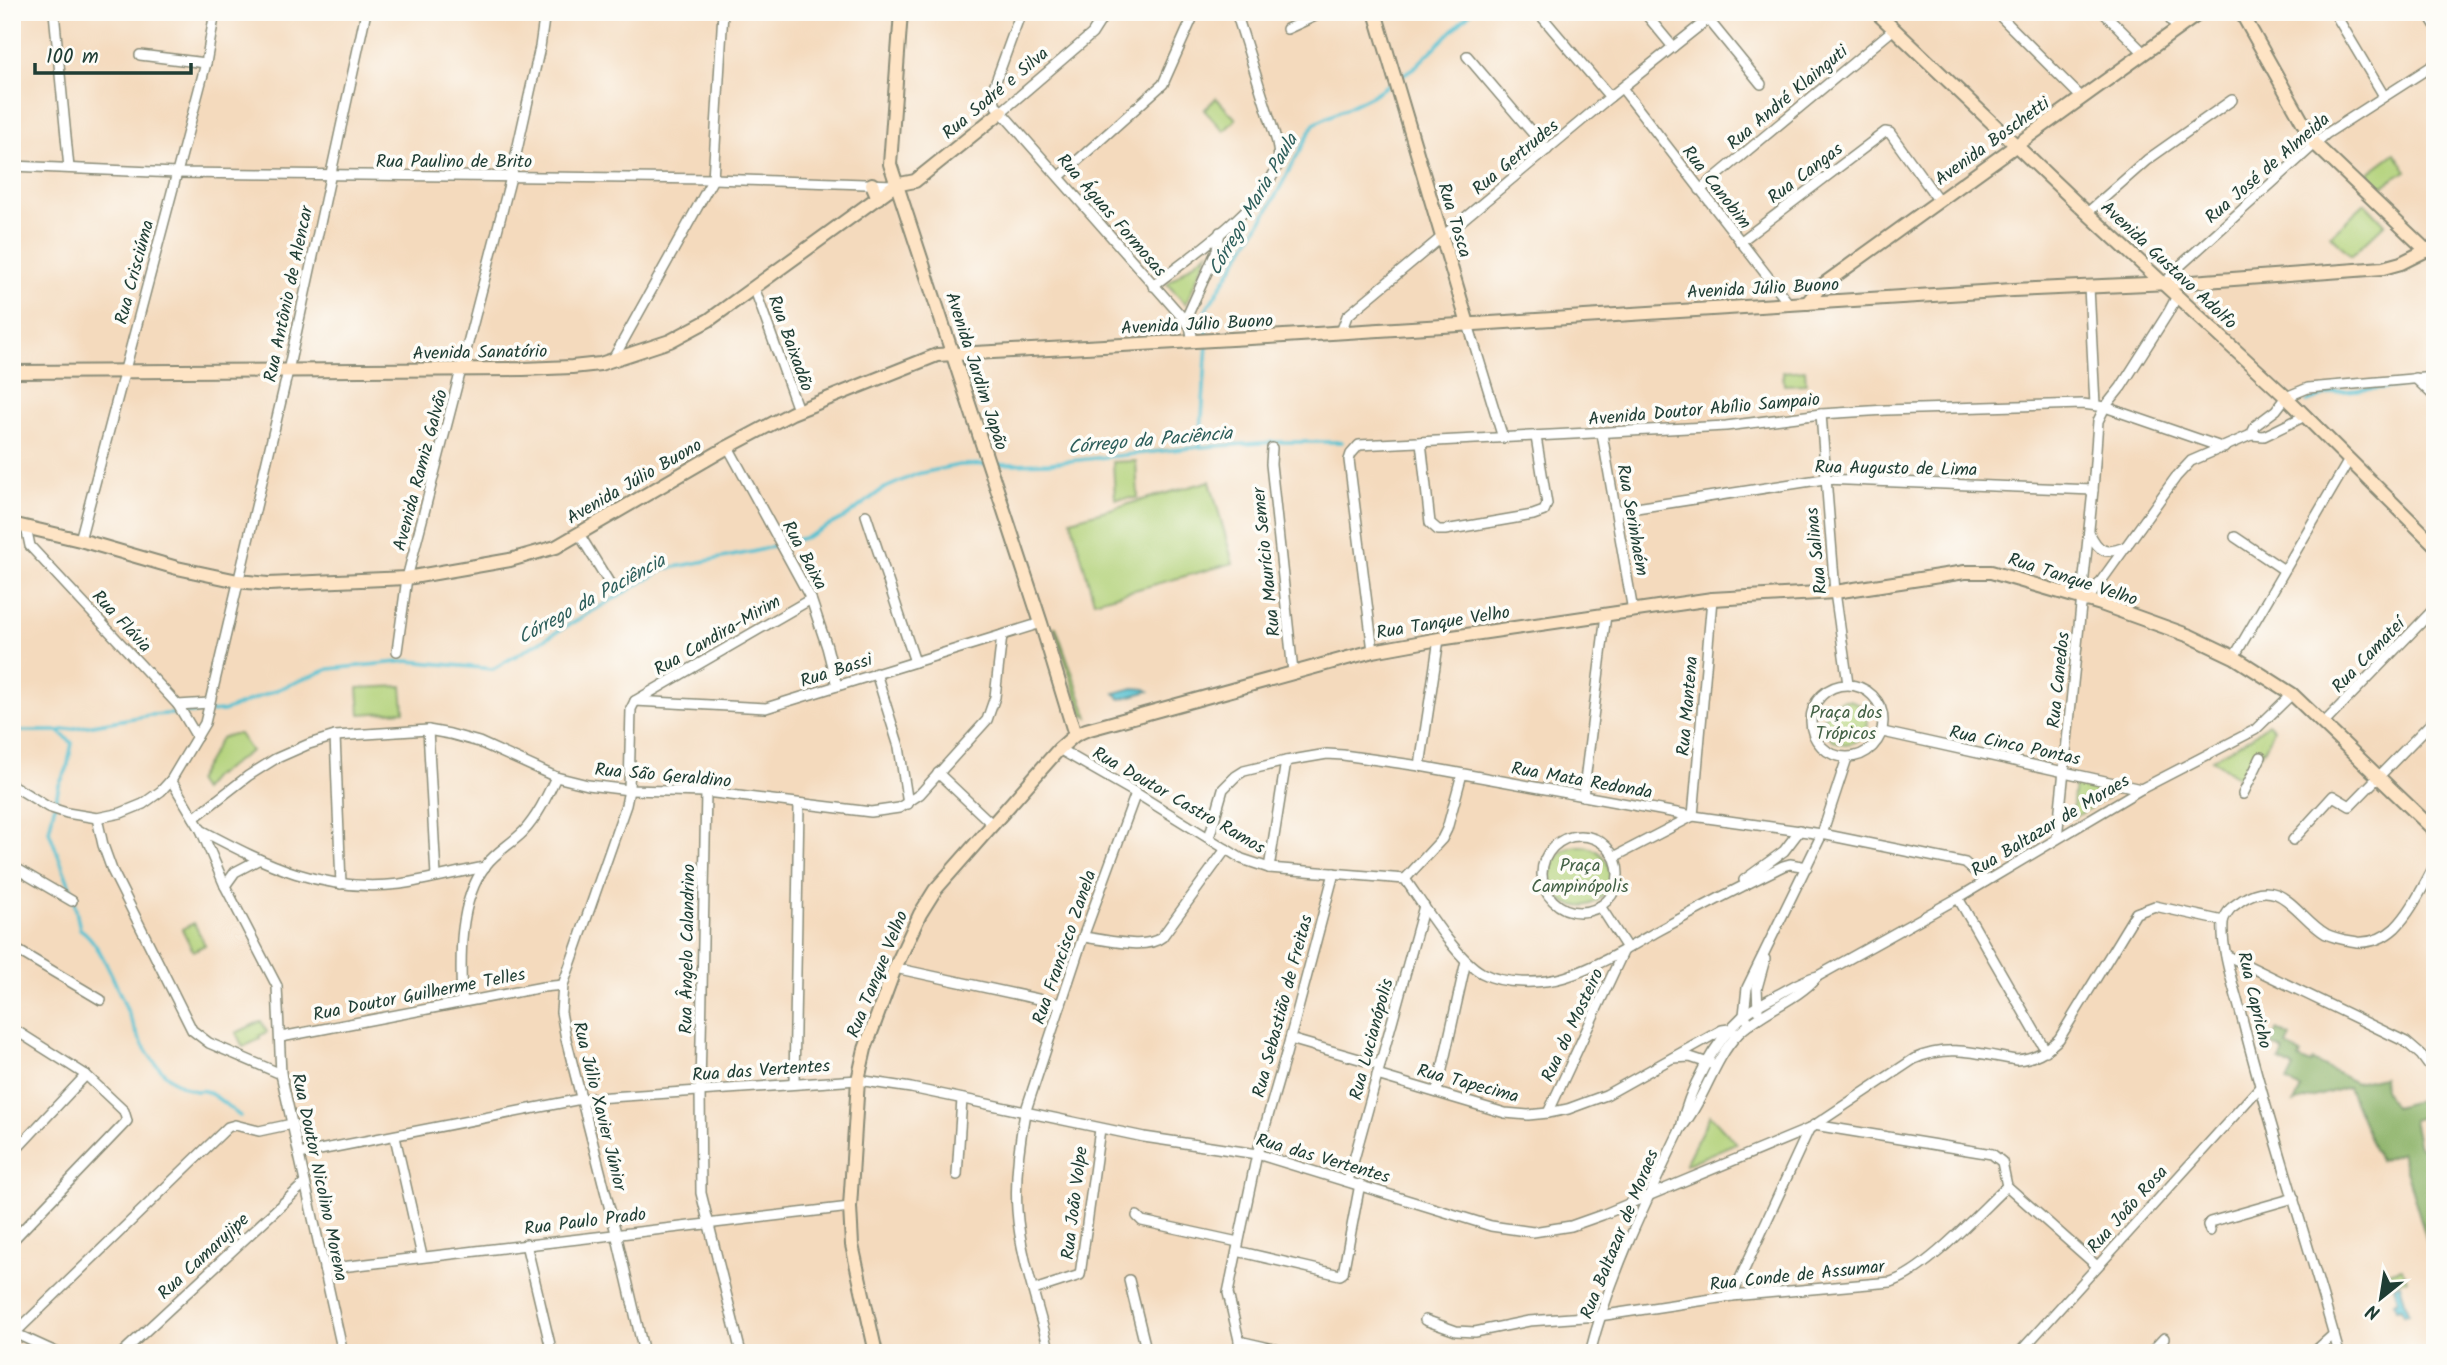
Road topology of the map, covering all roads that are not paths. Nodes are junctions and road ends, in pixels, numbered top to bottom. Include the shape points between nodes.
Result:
1 (54, 12) edge
2 (215, 12) edge
3 (366, 12) edge
4 (545, 12) edge
5 (723, 12) edge
6 (901, 12) edge
7 (1021, 12) edge
8 (1107, 12) edge
9 (1195, 12) edge
10 (1236, 12) edge
11 (1324, 12) edge
12 (1375, 12) edge
13 (1538, 12) edge
14 (1644, 12) edge
15 (1717, 12) edge
16 (1876, 12) edge
17 (1996, 12) edge
18 (2104, 12) edge
19 (2165, 12) edge
20 (2201, 12) edge
21 (2241, 12) edge
22 (2334, 12) edge
23 (2427, 12) edge
24 (1708, 19) junction
25 (2435, 25) edge
26 (1287, 29) dead end
27 (1894, 29) junction
28 (2177, 29) junction
29 (1673, 47) junction
30 (2144, 53) junction
31 (140, 55) dead end
32 (1468, 56) dead end
33 (206, 63) junction
34 (2435, 64) edge
35 (1761, 84) dead end
36 (1622, 88) junction
37 (2384, 96) junction
38 (1610, 97) junction
39 (2082, 98) junction
40 (2232, 100) dead end
41 (1000, 112) junction
42 (2315, 144) junction
43 (2017, 145) junction
44 (1547, 150) junction
45 (12, 166) edge
46 (69, 168) junction
47 (176, 173) junction
48 (330, 176) junction
49 (511, 177) junction
50 (1059, 177) junction
51 (713, 179) junction
52 (872, 184) junction
53 (895, 185) junction
54 (1700, 190) junction
55 (877, 198) junction
56 (1939, 201) junction
57 (2087, 213) junction
58 (1220, 232) junction
59 (1442, 237) junction
60 (1740, 242) junction
61 (2432, 252) edge
62 (2164, 284) junction
63 (1153, 286) junction
64 (754, 287) junction
65 (2089, 287) junction
66 (2177, 296) junction
67 (1807, 303) junction
68 (1789, 304) junction
69 (1185, 321) junction
70 (1468, 324) junction
71 (1342, 332) junction
72 (1201, 340) junction
73 (953, 354) junction
74 (612, 361) junction
75 (462, 370) junction
76 (288, 371) junction
77 (12, 372) edge
78 (124, 373) junction
79 (2435, 377) edge
80 (2415, 378) junction
81 (2432, 394) edge
82 (2286, 397) junction
83 (2100, 406) junction
84 (799, 410) junction
85 (1821, 414) junction
86 (2305, 416) junction
87 (1602, 434) junction
88 (2251, 435) junction
89 (1536, 437) junction
90 (1503, 438) junction
91 (1421, 442) junction
92 (728, 447) junction
93 (1272, 448) dead end
94 (2224, 448) junction
95 (2349, 460) junction
96 (1824, 480) junction
97 (2093, 490) junction
98 (1617, 511) junction
99 (866, 515) dead end
100 (12, 524) edge
101 (26, 527) junction
102 (2088, 530) junction
103 (579, 534) junction
104 (2235, 537) dead end
105 (80, 540) junction
106 (2128, 545) junction
107 (2435, 545) edge
108 (2284, 570) junction
109 (407, 578) junction
110 (238, 582) junction
111 (610, 584) dead end
112 (1835, 592) junction
113 (811, 599) junction
114 (1712, 599) junction
115 (2083, 602) junction
116 (2435, 608) edge
117 (1633, 611) junction
118 (1606, 615) junction
119 (1041, 623) junction
120 (1002, 635) junction
121 (1439, 639) junction
122 (397, 651) dead end
123 (1373, 651) junction
124 (2234, 657) junction
125 (915, 662) junction
126 (1293, 672) junction
127 (876, 673) junction
128 (1848, 684) junction
129 (837, 686) junction
130 (2292, 694) junction
131 (637, 700) junction
132 (209, 705) junction
133 (179, 706) junction
134 (2435, 719) edge
135 (2325, 723) junction
136 (428, 730) junction
137 (1883, 732) junction
138 (1075, 735) junction
139 (335, 736) junction
140 (197, 737) junction
141 (1059, 749) junction
142 (2261, 757) dead end
143 (1847, 758) junction
144 (1286, 761) junction
145 (1420, 766) junction
146 (2064, 772) junction
147 (938, 773) junction
148 (1462, 774) junction
149 (556, 776) junction
150 (2378, 776) junction
151 (171, 780) junction
152 (12, 785) edge
153 (2141, 789) junction
154 (629, 790) junction
155 (706, 792) junction
156 (1136, 793) junction
157 (2243, 794) dead end
158 (1583, 796) junction
159 (799, 804) junction
160 (908, 804) junction
161 (1693, 816) junction
162 (97, 818) junction
163 (194, 818) junction
164 (992, 824) junction
165 (201, 830) junction
166 (1800, 830) junction
167 (2435, 831) edge
168 (1822, 834) junction
169 (1209, 838) junction
170 (2057, 838) junction
171 (2293, 841) dead end
172 (1226, 849) junction
173 (1784, 851) junction
174 (1614, 857) junction
175 (258, 860) junction
176 (1790, 864) junction
177 (2435, 865) edge
178 (12, 866) edge
179 (485, 867) junction
180 (1807, 867) junction
181 (1269, 868) junction
182 (1334, 873) junction
183 (436, 876) junction
184 (1405, 879) junction
185 (1986, 881) junction
186 (341, 884) junction
187 (225, 886) junction
188 (1723, 896) junction
189 (1958, 898) junction
190 (72, 901) dead end
191 (1424, 906) junction
192 (1600, 906) junction
193 (2223, 921) junction
194 (1083, 936) junction
195 (1770, 940) junction
196 (12, 947) edge
197 (1625, 949) junction
198 (2227, 955) junction
199 (1466, 961) junction
200 (895, 968) junction
201 (1818, 976) junction
202 (563, 985) junction
203 (101, 1000) dead end
204 (462, 1002) junction
205 (1061, 1004) junction
206 (1757, 1006) junction
207 (1744, 1015) junction
208 (1759, 1016) junction
209 (1750, 1024) junction
210 (12, 1028) edge
211 (1733, 1032) junction
212 (281, 1037) junction
213 (1290, 1039) junction
214 (2046, 1051) junction
215 (1665, 1060) junction
216 (1712, 1064) junction
217 (1380, 1065) junction
218 (86, 1074) junction
219 (281, 1074) junction
220 (2435, 1074) edge
221 (1377, 1075) junction
222 (858, 1080) junction
223 (794, 1083) junction
224 (2260, 1087) junction
225 (700, 1090) junction
226 (1437, 1092) junction
227 (581, 1098) junction
228 (962, 1099) junction
229 (1025, 1113) junction
230 (1548, 1113) junction
231 (292, 1124) junction
232 (1812, 1127) junction
233 (1100, 1129) junction
234 (395, 1137) junction
235 (12, 1154) edge
236 (299, 1154) junction
237 (1257, 1154) junction
238 (957, 1175) dead end
239 (1348, 1181) junction
240 (305, 1183) junction
241 (1360, 1184) junction
242 (2007, 1185) junction
243 (1649, 1195) junction
244 (2294, 1198) junction
245 (850, 1207) junction
246 (1137, 1216) dead end
247 (708, 1223) junction
248 (2210, 1231) dead end
249 (616, 1233) junction
250 (12, 1241) edge
251 (526, 1244) junction
252 (1237, 1247) junction
253 (422, 1256) junction
254 (2097, 1266) junction
255 (324, 1269) junction
256 (1129, 1280) dead end
257 (1034, 1290) junction
258 (1732, 1296) junction
259 (1599, 1317) junction
260 (1425, 1321) dead end
261 (14, 1332) edge
262 (2334, 1334) junction
263 (2164, 1338) dead end
264 (2435, 1340) edge
265 (1239, 1341) junction
266 (58, 1353) edge
267 (122, 1353) edge
268 (343, 1353) edge
269 (552, 1353) edge
270 (644, 1353) edge
271 (741, 1353) edge
272 (876, 1353) edge
273 (1050, 1353) edge
274 (1147, 1353) edge
275 (1242, 1353) edge
276 (1292, 1353) edge
277 (1590, 1353) edge
278 (2019, 1353) edge
279 (2150, 1353) edge
280 (2313, 1353) edge
281 (2339, 1353) edge
282 (2431, 1353) edge

1 - 46 street
2 - 33 street, Rua Crisciúma
3 - 48 street, Rua Antônio de Alencar
4 - 49 street, Avenida Ramiz Galvão
5 - 51 street
6 - 53 street, Avenida Jardim Japão via 890,164
7 - 41 street via 992,92
8 - 41 street, Rua Sodré e Silva via 1092,34
9 - 50 street via 1163,84
10 - 58 street via 1280,157 1265,189
11 - 26 street
12 - 59 street, Rua Tosca
13 - 38 street
14 - 29 street
15 - 24 street, Rua Gertrudes
16 - 27 street, Avenida Gustavo Adolfo
17 - 39 street
18 - 30 street
19 - 28 street
20 - 28 street, Avenida Boschetti
21 - 42 street
22 - 37 street
23 - 25 street
24 - 29 street, Rua Gertrudes
24 - 35 street
27 - 43 street, Avenida Gustavo Adolfo
27 - 54 street, Rua André Klainguti
28 - 30 street, Avenida Boschetti
29 - 36 street, Rua Gertrudes
30 - 39 street, Avenida Boschetti
31 - 33 street
32 - 44 street
33 - 47 street, Rua Crisciúma
34 - 37 street, Rua José de Almeida
36 - 38 street, Rua Gertrudes
36 - 54 street, Rua Canobim
37 - 42 street, Rua José de Almeida
38 - 44 street, Rua Gertrudes
39 - 43 street, Avenida Boschetti
40 - 57 street via 2147,160
41 - 50 street, Rua Águas Formosas
41 - 53 street, Rua Sodré e Silva via 915,181
42 - 61 street
42 - 62 street, Rua José de Almeida
43 - 56 street, Avenida Boschetti
43 - 57 street, Avenida Gustavo Adolfo
44 - 59 street, Rua Gertrudes
45 - 46 street, Rua Paulino de Brito
46 - 47 street, Rua Paulino de Brito
47 - 48 street, Rua Paulino de Brito
47 - 78 street, Rua Crisciúma
48 - 49 street, Rua Paulino de Brito
48 - 76 street, Rua Antônio de Alencar
49 - 51 street, Rua Paulino de Brito
49 - 75 street, Avenida Ramiz Galvão
50 - 63 street, Rua Águas Formosas
51 - 52 street, Rua Paulino de Brito
51 - 74 street
52 - 53 street, Rua Paulino de Brito
52 - 55 street
53 - 55 street, Avenida Sanatório
53 - 73 street, Avenida Jardim Japão
54 - 60 street, Rua Canobim
55 - 64 street, Avenida Sanatório
56 - 60 street, Rua Cangas via 1885,132
56 - 67 street, Avenida Boschetti via 1821,286
57 - 62 street, Avenida Gustavo Adolfo
58 - 63 street
58 - 69 street via 1217,250
59 - 70 street, Rua Tosca
59 - 71 street, Rua Gertrudes via 1347,316
60 - 68 street, Rua Canobim
61 - 62 street, Avenida Júlio Buono via 2383,268
62 - 65 street, Avenida Júlio Buono
62 - 66 street, Avenida Gustavo Adolfo
63 - 69 street, Rua Águas Formosas
64 - 74 street, Avenida Sanatório via 670,341
64 - 84 street, Rua Baixadão
65 - 67 street, Avenida Júlio Buono
65 - 83 street
66 - 82 street, Avenida Gustavo Adolfo
66 - 83 street via 2122,387
67 - 68 street, Avenida Júlio Buono
68 - 70 street, Avenida Júlio Buono
69 - 72 street, Rua Águas Formosas
70 - 71 street, Avenida Júlio Buono
70 - 90 street, Rua Tosca
71 - 72 street, Avenida Júlio Buono
72 - 73 street, Avenida Júlio Buono
73 - 84 street, Avenida Júlio Buono via 914,363
73 - 119 street, Avenida Jardim Japão
74 - 75 street, Avenida Sanatório via 572,367
75 - 76 street, Avenida Sanatório
75 - 109 street, Avenida Ramiz Galvão
76 - 78 street, Avenida Sanatório
76 - 110 street, Rua Antônio de Alencar
77 - 78 street, Avenida Sanatório
78 - 105 street, Rua Crisciúma
79 - 80 street
80 - 81 street
80 - 82 street via 2308,388
82 - 86 street, Avenida Gustavo Adolfo
82 - 88 street
83 - 85 street, Avenida Doutor Abílio Sampaio
83 - 94 street, Avenida Doutor Abílio Sampaio
83 - 97 street, Rua Canedos
84 - 92 street, Avenida Júlio Buono
85 - 87 street, Avenida Doutor Abílio Sampaio
85 - 96 street, Rua Salinas
86 - 88 street via 2264,436
86 - 95 street, Avenida Gustavo Adolfo
87 - 89 street, Avenida Doutor Abílio Sampaio
87 - 98 street, Rua Serinhaém
88 - 94 street
89 - 90 street, Avenida Doutor Abílio Sampaio
89 - 91 street via 1544,511 1445,530 1430,523
90 - 91 street, Avenida Doutor Abílio Sampaio
91 - 123 street, Avenida Doutor Abílio Sampaio via 1359,445 1349,460
92 - 103 street, Avenida Júlio Buono
92 - 113 street, Rua Baixa
93 - 126 street, Rua Maurício Semer
94 - 106 street via 2183,469
95 - 107 street, Avenida Gustavo Adolfo
95 - 108 street
96 - 97 street, Rua Augusto de Lima
96 - 98 street, Rua Augusto de Lima
96 - 112 street, Rua Salinas
97 - 102 street, Rua Canedos
98 - 117 street, Rua Serinhaém
99 - 125 street
100 - 101 street, Avenida Júlio Buono
101 - 105 street, Avenida Júlio Buono
101 - 133 street, Rua Flávia via 30,546
102 - 106 street via 2101,550 2115,551
102 - 115 street, Rua Canedos
103 - 109 street, Avenida Júlio Buono via 529,556
103 - 111 street
104 - 108 street
105 - 110 street, Avenida Júlio Buono
106 - 115 street
108 - 124 street
109 - 110 street, Avenida Júlio Buono
109 - 122 street, Avenida Ramiz Galvão
110 - 132 street, Rua Antônio de Alencar
112 - 114 street, Rua Tanque Velho
112 - 115 street, Rua Tanque Velho via 1991,572
112 - 128 street, Rua Salinas
113 - 129 street, Rua Baixa
113 - 131 street, Rua Candira-Mirim
114 - 117 street, Rua Tanque Velho
114 - 161 street, Rua Mantena
115 - 124 street, Rua Tanque Velho via 2190,636
115 - 146 street, Rua Canedos
116 - 135 street, Rua Camateí
117 - 118 street, Rua Tanque Velho
118 - 121 street, Rua Tanque Velho
118 - 158 street
119 - 120 street, Rua Bassi
119 - 138 street, Avenida Jardim Japão
120 - 125 street, Rua Bassi
120 - 147 street via 992,710
121 - 123 street, Rua Tanque Velho
121 - 145 street
123 - 126 street, Rua Tanque Velho
124 - 130 street, Rua Tanque Velho
125 - 127 street, Rua Bassi
126 - 138 street, Rua Tanque Velho
127 - 129 street, Rua Bassi
127 - 160 street via 900,747
128 - 137 street via 1878,700
128 - 143 street via 1824,692 1811,714 1815,739 1823,749
129 - 131 street, Rua Bassi via 766,708
130 - 135 street, Rua Tanque Velho
130 - 153 street, Rua Baltazar de Moraes via 2255,730
131 - 154 street, Rua Júlio Xavier Júnior via 631,715
132 - 133 street
132 - 140 street, Rua Antônio de Alencar
133 - 140 street, Rua Flávia
134 - 150 street
135 - 150 street, Rua Tanque Velho
136 - 139 street, Rua São Geraldino
136 - 149 street, Rua São Geraldino via 479,742
136 - 183 street
137 - 143 street via 1869,751
137 - 146 street, Rua Cinco Pontas
138 - 141 street, Rua Tanque Velho
139 - 163 street, Rua São Geraldino via 275,759
139 - 186 street
140 - 151 street, Rua Antônio de Alencar
141 - 156 street, Rua Doutor Castro Ramos
141 - 164 street, Rua Tanque Velho
142 - 157 street
143 - 168 street
144 - 145 street, Rua Mata Redonda via 1327,754
144 - 169 street, Rua Mata Redonda via 1244,771 1228,781
144 - 181 street
145 - 148 street, Rua Mata Redonda
146 - 153 street, Rua Cinco Pontas
146 - 170 street, Rua Canedos
147 - 160 street
147 - 164 street
148 - 158 street, Rua Mata Redonda
148 - 184 street via 1442,839
149 - 154 street, Rua São Geraldino
149 - 179 street via 530,824
150 - 167 street, Rua Tanque Velho
150 - 171 street via 2350,806 2333,796
151 - 162 street, Rua Antônio de Alencar via 143,804
151 - 163 street, Rua Doutor Nicolino Morena
152 - 162 street via 48,807
153 - 170 street, Rua Baltazar de Moraes
154 - 155 street, Rua São Geraldino
154 - 202 street, Rua Júlio Xavier Júnior
155 - 159 street, Rua São Geraldino
155 - 225 street, Rua Ângelo Calandrino
156 - 169 street, Rua Doutor Castro Ramos
156 - 194 street, Rua Francisco Zanela
158 - 161 street, Rua Mata Redonda
159 - 160 street, Rua São Geraldino via 871,812
159 - 223 street
161 - 166 street, Rua Mata Redonda
161 - 174 street
162 - 219 street via 112,870 191,1030 209,1043
163 - 165 street, Rua Doutor Nicolino Morena
164 - 200 street, Rua Tanque Velho via 935,890
165 - 175 street
165 - 187 street, Rua Doutor Nicolino Morena
166 - 168 street, Rua Mata Redonda
166 - 173 street
168 - 180 street
168 - 185 street, Rua Mata Redonda via 1965,863
169 - 172 street, Rua Doutor Castro Ramos
170 - 185 street, Rua Baltazar de Moraes
172 - 181 street, Rua Doutor Castro Ramos
172 - 194 street via 1157,942 1136,944
173 - 176 street
173 - 188 street
174 - 192 street via 1618,879 1609,899
174 - 192 street via 1597,840 1573,836 1552,848 1541,870 1546,893 1554,903 1577,912
175 - 186 street
175 - 187 street via 235,872
176 - 180 street
176 - 188 street
177 - 193 street via 2408,912 2376,940 2340,940 2273,892 2259,891 2246,897 2230,908
178 - 190 street
179 - 183 street
179 - 204 street via 464,922
180 - 195 street
181 - 182 street, Rua Doutor Castro Ramos
182 - 184 street, Rua Doutor Castro Ramos
182 - 213 street, Rua Sebastião de Freitas
183 - 186 street via 381,885
184 - 191 street
185 - 189 street, Rua Baltazar de Moraes
187 - 212 street, Rua Doutor Nicolino Morena via 274,975
188 - 197 street
189 - 201 street, Rua Baltazar de Moraes
189 - 214 street
191 - 199 street
191 - 217 street, Rua Lucianópolis
192 - 197 street
193 - 198 street, Rua Capricho
193 - 214 street via 2155,906 2136,913 2059,1039
194 - 205 street, Rua Francisco Zanela
195 - 206 street
195 - 207 street via 1747,988
196 - 203 street
197 - 199 street via 1566,977 1541,982 1497,979
197 - 230 street, Rua do Mosteiro
198 - 220 street via 2406,1042
198 - 224 street, Rua Capricho
199 - 226 street
200 - 205 street
200 - 222 street, Rua Tanque Velho
201 - 206 street, Rua Baltazar de Moraes
201 - 208 street, Rua Baltazar de Moraes
202 - 204 street, Rua Doutor Guilherme Telles
202 - 227 street, Rua Júlio Xavier Júnior via 561,1012
204 - 212 street, Rua Doutor Guilherme Telles
205 - 229 street, Rua Francisco Zanela
206 - 207 street, Rua Baltazar de Moraes
206 - 208 street
207 - 209 street
207 - 211 street, Rua Baltazar de Moraes
208 - 209 street, Rua Baltazar de Moraes
209 - 211 street, Rua Baltazar de Moraes
210 - 218 street
211 - 215 street, Rua Tapecima via 1722,1030
211 - 216 street, Rua Baltazar de Moraes
212 - 219 street, Rua Doutor Nicolino Morena
213 - 217 street
213 - 237 street, Rua Sebastião de Freitas
214 - 232 street, Rua das Vertentes via 2016,1060 1948,1049 1930,1051
215 - 216 street via 1690,1057
215 - 230 street, Rua Tapecima via 1606,1095
216 - 243 street, Rua Baltazar de Moraes via 1684,1111 1681,1128
217 - 221 street, Rua Lucianópolis
218 - 235 street
218 - 250 street via 124,1111 126,1124
219 - 231 street, Rua Doutor Nicolino Morena
221 - 226 street, Rua Tapecima
221 - 239 street, Rua Lucianópolis
222 - 223 street, Rua das Vertentes
222 - 228 street, Rua das Vertentes
222 - 245 street, Rua Tanque Velho
223 - 225 street, Rua das Vertentes
224 - 244 street, Rua Capricho
224 - 254 street, Rua João Rosa
225 - 227 street, Rua das Vertentes
225 - 247 street, Rua Ângelo Calandrino via 700,1180
226 - 230 street, Rua Tapecima via 1505,1113
227 - 234 street, Rua das Vertentes
227 - 249 street, Rua Júlio Xavier Júnior
228 - 229 street, Rua das Vertentes
228 - 238 street
229 - 233 street, Rua das Vertentes
229 - 257 street, Rua Francisco Zanela via 1017,1208
231 - 236 street, Rua Doutor Nicolino Morena
231 - 261 street via 259,1131 228,1127
232 - 242 street via 1992,1154 2002,1162
232 - 243 street, Rua das Vertentes
232 - 258 street
233 - 237 street, Rua das Vertentes
233 - 257 street, Rua João Volpe via 1080,1275
234 - 236 street, Rua das Vertentes
234 - 253 street
236 - 240 street, Rua Doutor Nicolino Morena
237 - 239 street, Rua das Vertentes
237 - 252 street, Rua Sebastião de Freitas
239 - 241 street, Rua das Vertentes
240 - 255 street, Rua Doutor Nicolino Morena
240 - 267 street, Rua Camarujipe
241 - 243 street, Rua das Vertentes via 1491,1226 1533,1231 1571,1226
241 - 252 street via 1340,1275
242 - 254 street
242 - 258 street, Rua Conde de Assumar via 1900,1279
243 - 259 street, Rua Baltazar de Moraes
244 - 248 street via 2210,1222
244 - 262 street, Rua Capricho
245 - 247 street, Rua Paulo Prado
245 - 272 street, Rua Tanque Velho via 852,1245
246 - 252 street
247 - 249 street, Rua Paulo Prado
247 - 271 street, Rua Ângelo Calandrino
249 - 251 street, Rua Paulo Prado
249 - 270 street, Rua Júlio Xavier Júnior
251 - 253 street, Rua Paulo Prado
251 - 269 street
252 - 265 street, Rua Sebastião de Freitas via 1228,1293
253 - 255 street, Rua Paulo Prado
254 - 278 street, Rua João Rosa
255 - 268 street, Rua Doutor Nicolino Morena
256 - 274 street
257 - 273 street, Rua Francisco Zanela
258 - 259 street, Rua Conde de Assumar
259 - 260 street, Rua Conde de Assumar via 1530,1321 1475,1332
259 - 277 street, Rua Baltazar de Moraes
261 - 266 street
262 - 280 street
262 - 281 street, Rua Capricho
263 - 279 street
264 - 282 street
265 - 275 street, Rua Sebastião de Freitas
265 - 276 street

